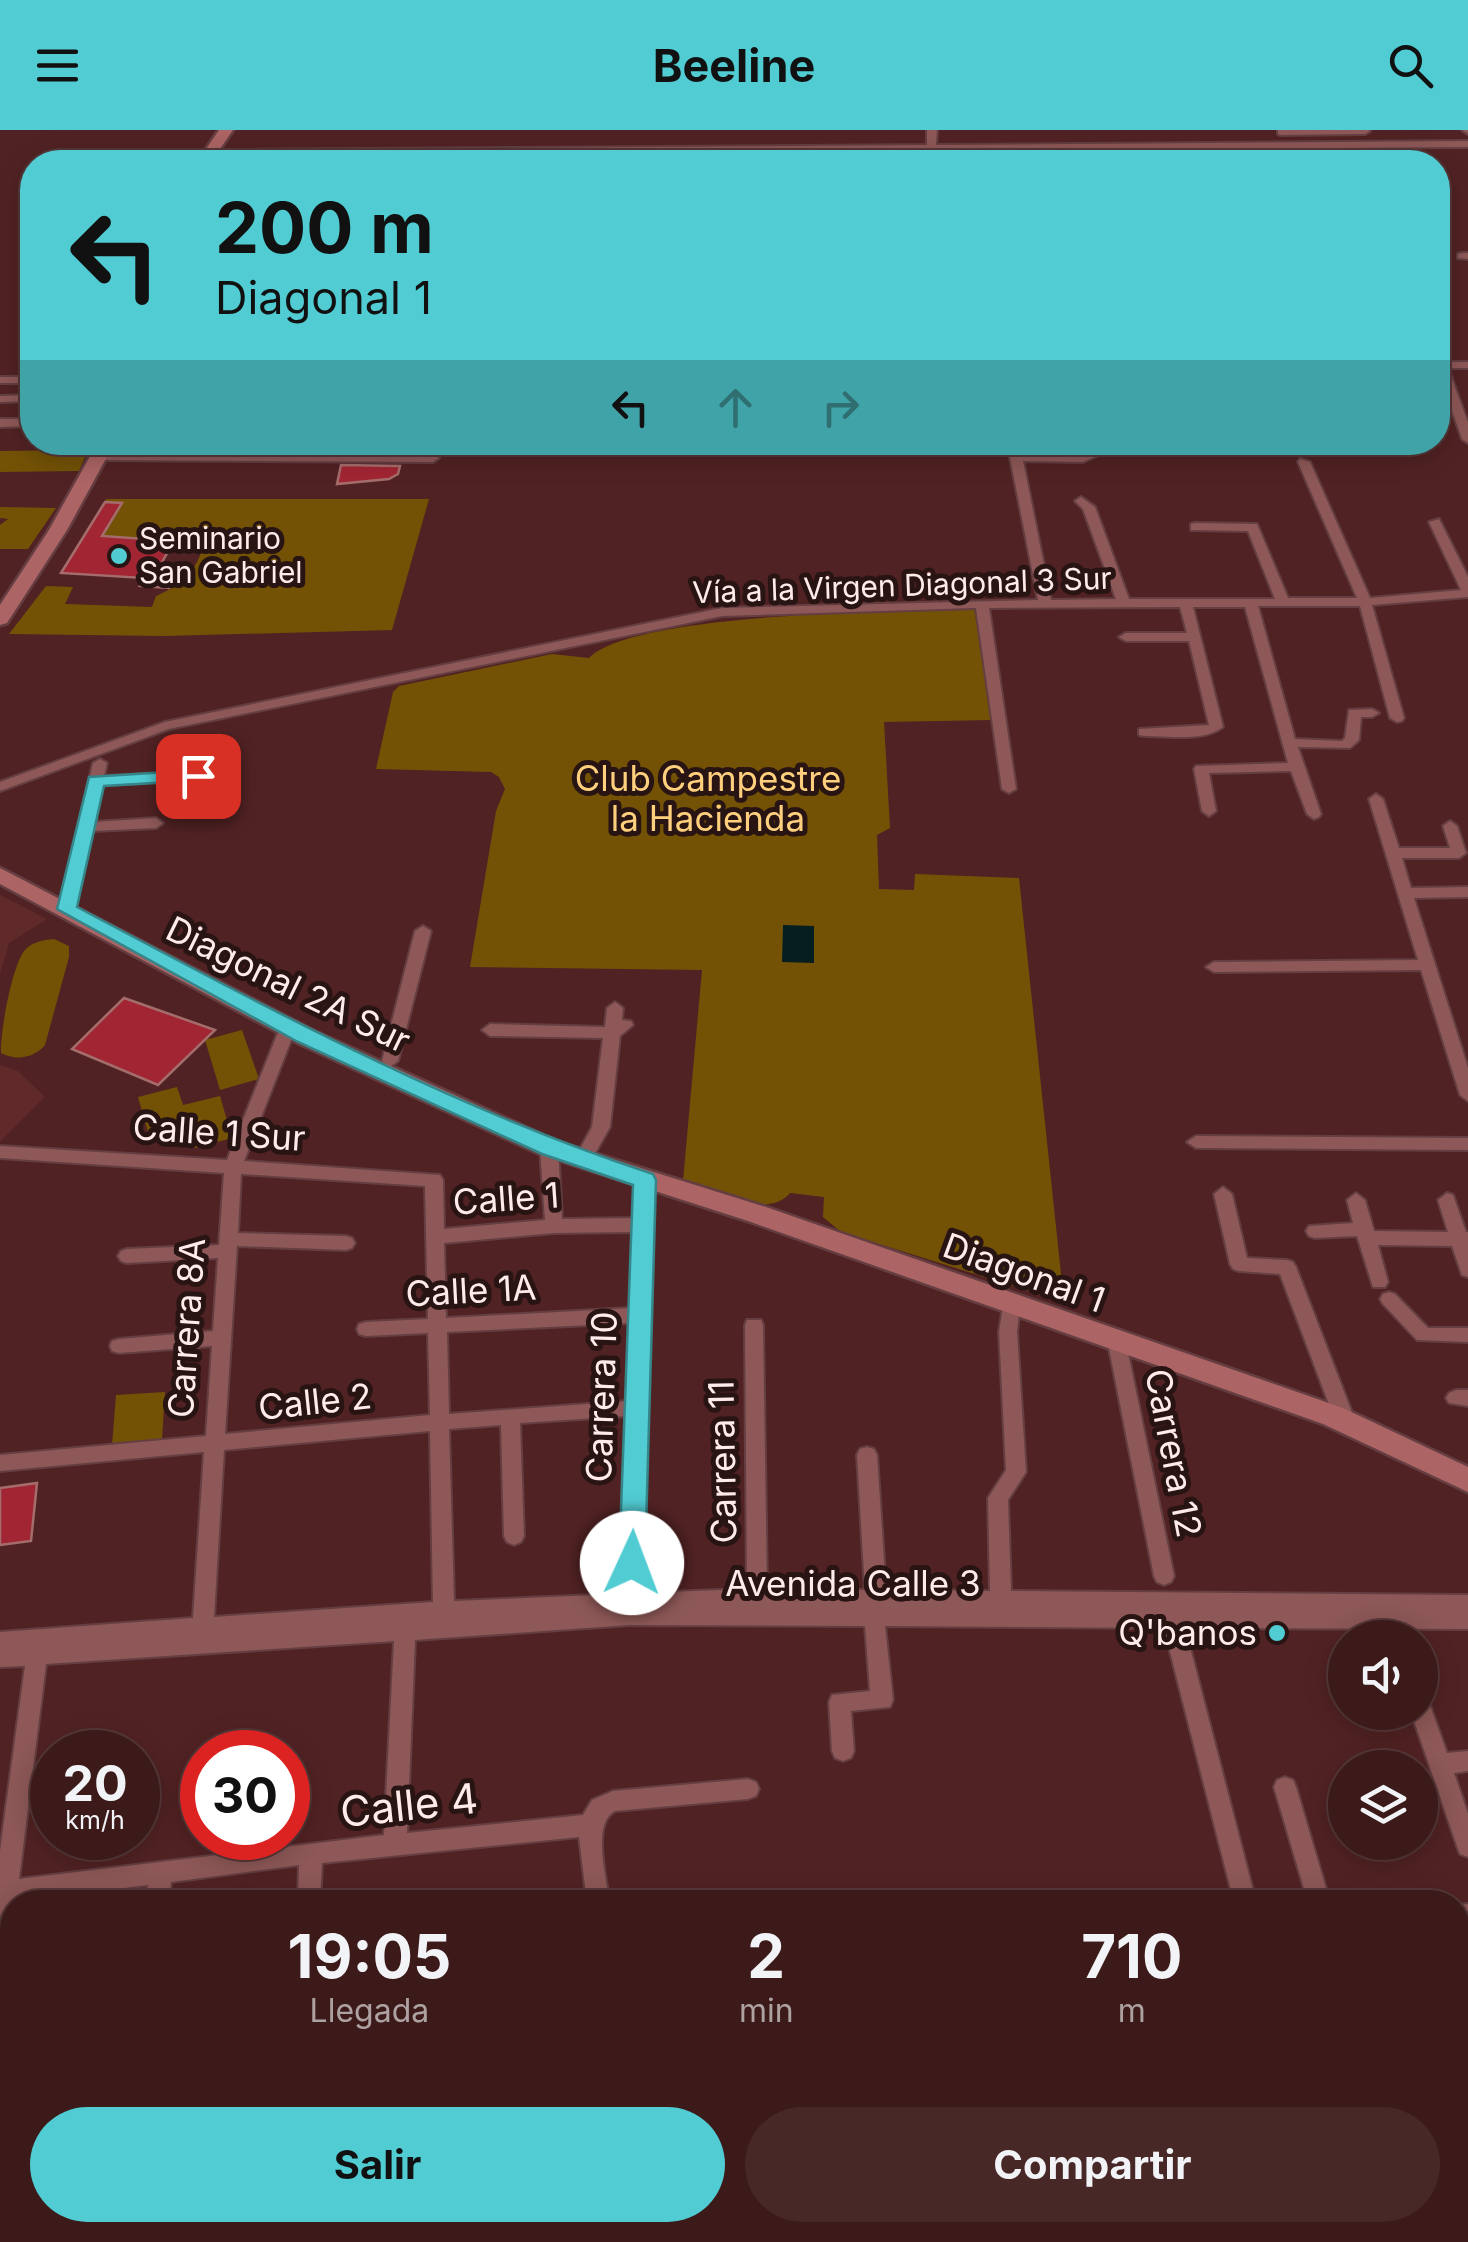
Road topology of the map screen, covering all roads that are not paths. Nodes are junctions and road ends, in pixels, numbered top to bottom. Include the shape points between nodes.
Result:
1 (764, 130) edge
2 (932, 130) edge
3 (959, 130) edge
4 (1129, 130) edge
5 (1249, 130) edge
6 (1393, 130) edge
7 (1364, 131) edge
8 (1281, 132) edge
9 (1371, 144) junction
10 (1400, 144) junction
11 (1468, 144) edge
12 (1300, 145) junction
13 (1133, 146) junction
14 (1256, 146) junction
15 (930, 147) junction
16 (764, 148) junction
17 (962, 148) junction
18 (706, 150) edge
19 (930, 150) edge
20 (1168, 150) edge
21 (1191, 150) edge
22 (1302, 150) edge
23 (1450, 393) edge
24 (1468, 439) edge
25 (100, 455) edge
26 (310, 455) edge
27 (1088, 455) edge
28 (1016, 457) joint
29 (434, 458) dead end
30 (1304, 462) dead end
31 (1082, 501) dead end
32 (1435, 522) dead end
33 (1195, 527) dead end
34 (1468, 592) edge
35 (1282, 602) junction
36 (1365, 602) junction
37 (1124, 603) junction
38 (1252, 603) junction
39 (982, 604) junction
40 (1044, 604) junction
41 (1186, 604) junction
42 (0, 619) edge
43 (1126, 637) dead end
44 (1193, 637) junction
45 (1372, 713) dead end
46 (1397, 718) dead end
47 (1144, 732) dead end
48 (1292, 743) junction
49 (100, 763) dead end
50 (1296, 767) junction
51 (198, 776) dead end
52 (96, 781) junction
53 (0, 787) edge
54 (1009, 789) dead end
55 (1376, 799) dead end
56 (1209, 811) dead end
57 (1314, 814) dead end
58 (156, 824) dead end
59 (85, 826) junction
60 (1450, 826) dead end
61 (1393, 853) junction
62 (0, 875) edge
63 (1468, 892) edge
64 (1406, 894) junction
65 (67, 909) junction
66 (422, 932) dead end
67 (1428, 965) junction
68 (1214, 967) dead end
69 (615, 1008) dead end
70 (289, 1026) junction
71 (619, 1029) junction
72 (490, 1030) dead end
73 (390, 1061) dead end
74 (1468, 1095) edge
75 (1196, 1142) dead end
76 (1468, 1144) edge
77 (550, 1148) junction
78 (0, 1152) edge
79 (583, 1160) junction
80 (232, 1166) junction
81 (644, 1180) junction
82 (1223, 1194) dead end
83 (1356, 1200) dead end
84 (1447, 1200) dead end
85 (642, 1225) junction
86 (554, 1226) junction
87 (1316, 1231) dead end
88 (1365, 1233) junction
89 (435, 1237) junction
90 (1463, 1239) edge
91 (346, 1243) dead end
92 (227, 1245) junction
93 (127, 1256) dead end
94 (1468, 1270) edge
95 (1011, 1305) junction
96 (640, 1315) junction
97 (437, 1325) junction
98 (754, 1326) dead end
99 (366, 1329) dead end
100 (1468, 1336) edge
101 (222, 1338) junction
102 (1118, 1343) junction
103 (119, 1346) dead end
104 (638, 1408) junction
105 (510, 1416) junction
106 (440, 1422) junction
107 (1346, 1424) junction
108 (215, 1444) junction
109 (867, 1455) dead end
110 (0, 1463) edge
111 (1468, 1480) edge
112 (514, 1536) dead end
113 (1164, 1576) dead end
114 (757, 1598) junction
115 (1002, 1602) junction
116 (1468, 1604) edge
117 (875, 1608) junction
118 (630, 1609) junction
119 (444, 1610) junction
120 (1172, 1619) junction
121 (1353, 1620) edge
122 (1400, 1620) edge
123 (1468, 1620) edge
124 (1328, 1621) edge
125 (1438, 1621) edge
126 (405, 1630) junction
127 (202, 1636) junction
128 (0, 1641) edge
129 (39, 1647) junction
130 (0, 1658) edge
131 (1428, 1730) edge
132 (844, 1752) dead end
133 (1468, 1761) edge
134 (1439, 1764) junction
135 (1286, 1787) dead end
136 (748, 1789) dead end
137 (589, 1825) junction
138 (395, 1844) junction
139 (1468, 1846) edge
140 (311, 1853) junction
141 (161, 1871) junction
142 (3, 1890) edge
143 (25, 1890) edge
144 (159, 1890) edge
145 (309, 1890) edge
146 (597, 1890) edge
147 (1242, 1890) edge
148 (1316, 1890) edge

1 - 16 street
2 - 15 street
3 - 17 street
4 - 13 street
5 - 14 street
6 - 10 street
7 - 8 street
7 - 9 street
9 - 10 street
9 - 12 street
10 - 11 street
12 - 14 street
12 - 22 street
13 - 17 street
13 - 20 street
14 - 21 street
15 - 16 street
15 - 17 street
15 - 19 street
16 - 18 street
23 - 24 street
25 - 42 main road
26 - 29 street
27 - 28 street
28 - 40 street
30 - 36 street
31 - 37 street
32 - 34 street
33 - 35 street via 1253,526
34 - 36 street, Vía a la Virgen Diagonal 3 Sur
35 - 36 street, Vía a la Virgen Diagonal 3 Sur
35 - 38 street, Vía a la Virgen Diagonal 3 Sur
36 - 46 street
37 - 40 street, Vía a la Virgen Diagonal 3 Sur
37 - 41 street, Vía a la Virgen Diagonal 3 Sur
38 - 41 street, Vía a la Virgen Diagonal 3 Sur
38 - 48 street
39 - 40 street, Vía a la Virgen Diagonal 3 Sur
39 - 53 street, Vía a la Virgen Diagonal 3 Sur via 699,616 164,726
39 - 54 street
41 - 44 street
43 - 44 street
44 - 47 street via 1216,727
45 - 48 street via 1354,713 1346,744
48 - 50 street
49 - 52 street
50 - 56 street via 1201,769
50 - 57 street
51 - 52 street
52 - 59 street
55 - 61 street
58 - 59 street
59 - 65 street
60 - 61 street via 1459,853
61 - 64 street
62 - 65 main road, Diagonal 2A Sur
63 - 64 street
64 - 67 street
65 - 70 main road, Diagonal 2A Sur
66 - 73 street
67 - 68 street
67 - 74 street
69 - 71 street
70 - 77 main road, Diagonal 2A Sur
70 - 80 street, Carrera 8A
71 - 72 street
71 - 79 street via 599,1135
75 - 76 street
77 - 79 main road, Diagonal 1
77 - 86 street
78 - 80 street, Calle 1 Sur
79 - 81 main road, Diagonal 1
80 - 89 street, Calle 1 Sur via 434,1180
80 - 92 street, Carrera 8A
81 - 85 street, Carrera 10
81 - 95 main road, Diagonal 1
82 - 107 street via 1239,1264 1287,1267
83 - 88 street
84 - 90 street
85 - 86 street, Calle 1
85 - 96 street, Carrera 10
86 - 89 street, Calle 1
87 - 88 street
88 - 90 street
88 - 100 street via 1384,1290 1424,1336
89 - 97 street
90 - 94 street
91 - 92 street
92 - 93 street
92 - 101 street, Carrera 8A
95 - 102 main road, Diagonal 1
95 - 115 street via 1016,1472 998,1498
96 - 97 street, Calle 1A
96 - 104 street, Carrera 10
97 - 99 street, Calle 1A
97 - 106 street
98 - 114 street, Carrera 11
101 - 103 street
101 - 108 street, Carrera 8A
102 - 107 main road, Diagonal 1
102 - 113 street, Carrera 12
104 - 105 street, Calle 2
104 - 118 street, Carrera 10
105 - 106 street, Calle 2
105 - 112 street
106 - 108 street, Calle 2
106 - 119 street
107 - 111 main road, Diagonal 1
108 - 110 street, Calle 2
108 - 127 street, Carrera 8A
109 - 117 street
114 - 117 street, Avenida Calle 3
114 - 118 street, Avenida Calle 3
115 - 117 street, Avenida Calle 3
115 - 121 street, Avenida Calle 3
116 - 122 street, Avenida Calle 3
117 - 118 street, Avenida Calle 3
117 - 120 street, Avenida Calle 3
117 - 132 street via 882,1700 840,1702
118 - 119 street, Avenida Calle 3
118 - 126 street, Avenida Calle 3
119 - 127 street, Avenida Calle 3
120 - 124 street, Avenida Calle 3
120 - 147 street via 1187,1713
123 - 125 street, Avenida Calle 3
126 - 127 street, Avenida Calle 3
126 - 138 street
127 - 129 street, Avenida Calle 3
128 - 129 street, Avenida Calle 3
129 - 130 street, Avenida Calle 3
129 - 142 street
131 - 134 street
133 - 134 street
134 - 139 street
135 - 148 street
136 - 137 street via 613,1801
137 - 138 street, Calle 4
137 - 146 street
138 - 140 street, Calle 4
140 - 141 street, Calle 4
140 - 145 street
141 - 143 street, Calle 4
141 - 144 street

